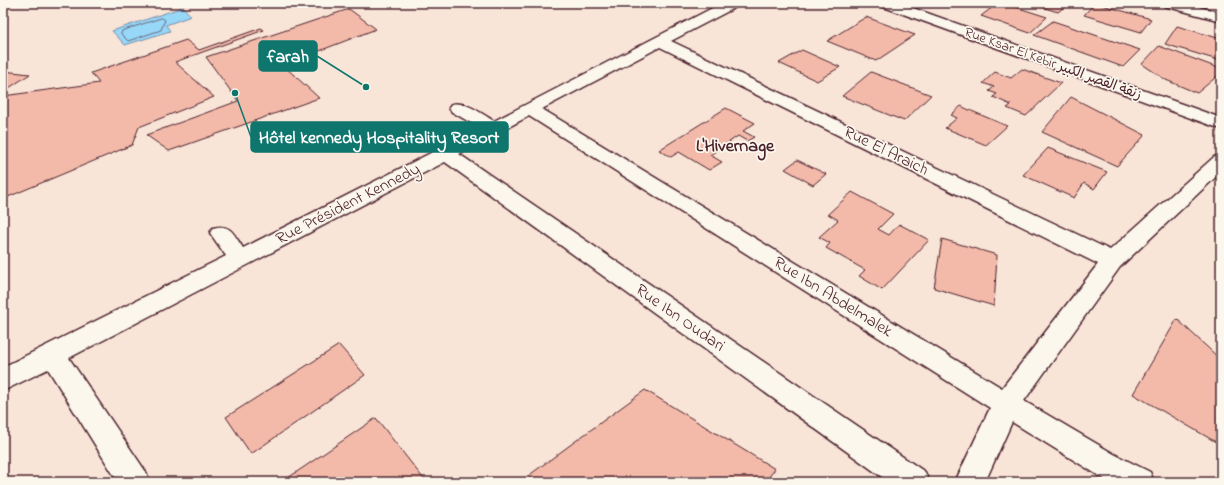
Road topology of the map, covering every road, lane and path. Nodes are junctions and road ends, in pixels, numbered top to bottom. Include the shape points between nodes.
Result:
1 (733, 3) edge
2 (886, 3) edge
3 (1169, 3) edge
4 (1221, 17) edge
5 (659, 41) junction
6 (458, 108) dead end
7 (529, 109) junction
8 (1221, 124) edge
9 (494, 128) junction
10 (446, 154) junction
11 (1221, 161) edge
12 (221, 233) dead end
13 (240, 260) junction
14 (1112, 261) junction
15 (53, 355) junction
16 (3, 380) edge
17 (1006, 404) junction
18 (135, 482) edge
19 (914, 482) edge
20 (970, 482) edge
21 (1139, 482) edge

1 - 5 street, Rue Président Kennedy
2 - 8 street, Rue Ksar El Kebir زنقة القصر الكبير
3 - 4 street
5 - 7 street, Rue Président Kennedy
5 - 14 street, Rue El Araich
6 - 9 street
7 - 9 street, Rue Président Kennedy
7 - 17 street, Rue Ibn Abdelmalek
9 - 10 street, Rue Président Kennedy
10 - 13 street, Rue Président Kennedy
10 - 19 street, Rue Ibn Oudari
11 - 14 street
12 - 13 street
13 - 15 street, Rue Président Kennedy
14 - 17 street
15 - 16 street, Rue Président Kennedy
15 - 18 street
17 - 20 street
17 - 21 street, Rue Ibn Abdelmalek via 1104,464

